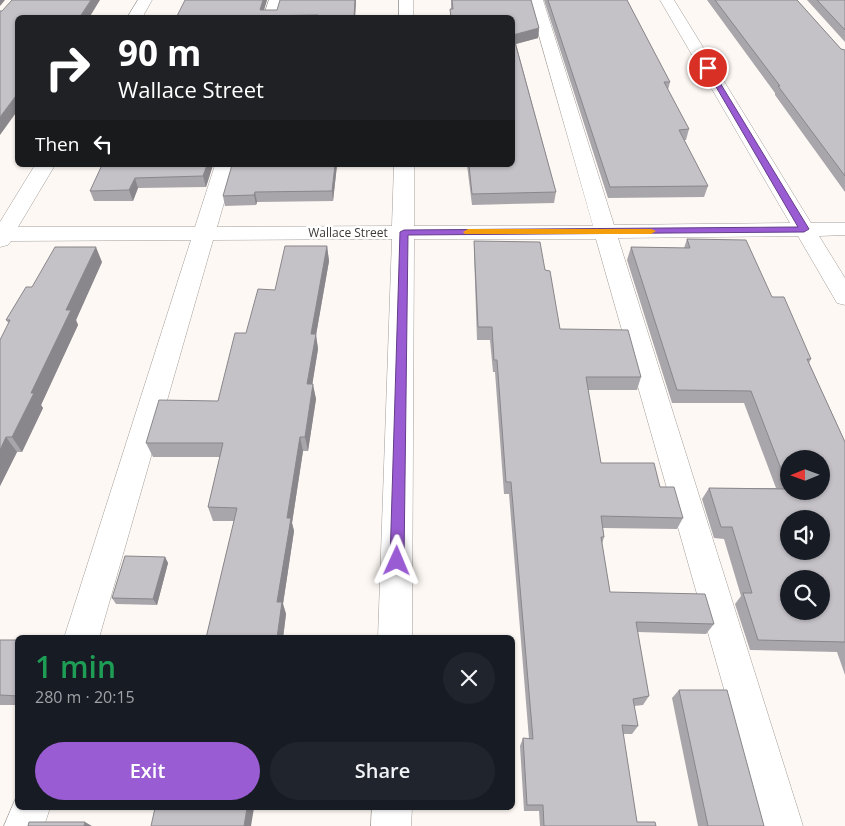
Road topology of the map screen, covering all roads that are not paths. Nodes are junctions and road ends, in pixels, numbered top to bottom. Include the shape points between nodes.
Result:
1 (145, 0) edge
2 (276, 0) edge
3 (406, 0) edge
4 (536, 0) edge
5 (667, 0) edge
6 (136, 15) edge
7 (271, 15) edge
8 (406, 15) edge
9 (44, 167) edge
10 (224, 167) edge
11 (404, 167) edge
12 (804, 229) junction
13 (845, 229) edge
14 (404, 232) junction
15 (606, 232) junction
16 (204, 233) junction
17 (1, 236) edge
18 (845, 297) edge
19 (82, 635) edge
20 (396, 635) edge
21 (29, 810) edge
22 (392, 810) edge
23 (24, 826) edge
24 (392, 826) edge
25 (782, 826) edge

1 - 6 street
2 - 7 street
3 - 8 street
4 - 15 street
5 - 12 street
9 - 17 street
10 - 16 street
11 - 14 street
12 - 13 street, Wallace Street
12 - 15 street, Wallace Street
12 - 18 street
14 - 15 street, Wallace Street
14 - 16 street, Wallace Street
14 - 20 street
15 - 25 street
16 - 17 street, Wallace Street
16 - 19 street
21 - 23 street
22 - 24 street

